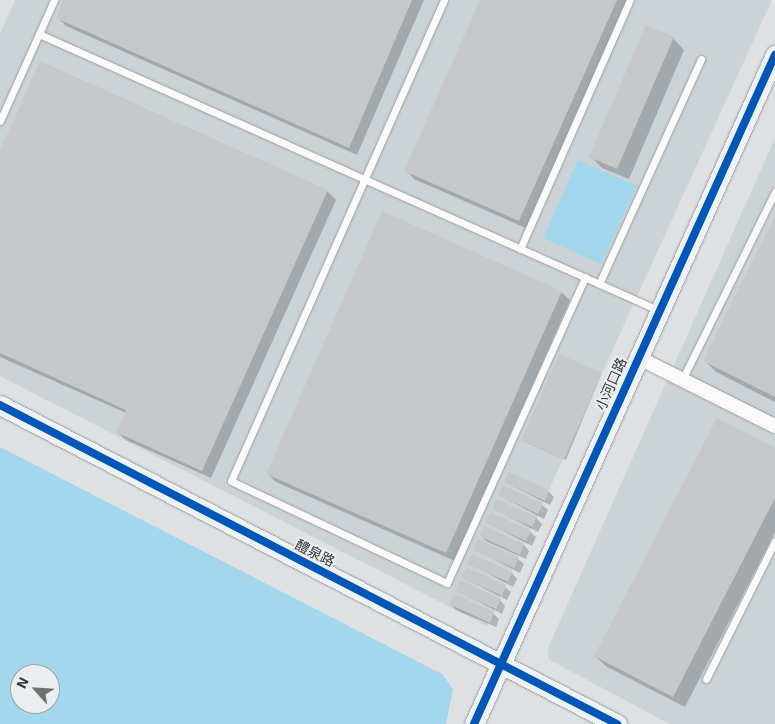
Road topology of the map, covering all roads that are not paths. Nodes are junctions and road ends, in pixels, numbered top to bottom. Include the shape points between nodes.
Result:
1 (54, 0) edge
2 (444, 0) edge
3 (630, 0) edge
4 (39, 34) junction
5 (775, 55) edge
6 (701, 59) dead end
7 (0, 122) edge
8 (365, 179) junction
9 (775, 192) edge
10 (520, 248) junction
11 (585, 278) junction
12 (599, 284) junction
13 (658, 310) junction
14 (637, 357) junction
15 (682, 380) junction
16 (0, 405) edge
17 (775, 426) edge
18 (775, 541) edge
19 (502, 663) junction
20 (706, 679) dead end
21 (474, 724) edge
22 (617, 724) edge

1 - 4 lane
2 - 8 lane
3 - 10 lane
4 - 7 lane
4 - 8 lane
5 - 13 street, 小河口路
6 - 12 lane
8 - 10 lane
8 - 11 lane via 231,481 446,583
9 - 15 lane
10 - 11 lane
11 - 12 lane
12 - 13 lane
13 - 14 street, 小河口路
14 - 15 street
14 - 19 street, 小河口路
15 - 17 street
16 - 19 street, 醴泉路
18 - 20 lane
19 - 21 street, 小河口路
19 - 22 street, 醴泉路

